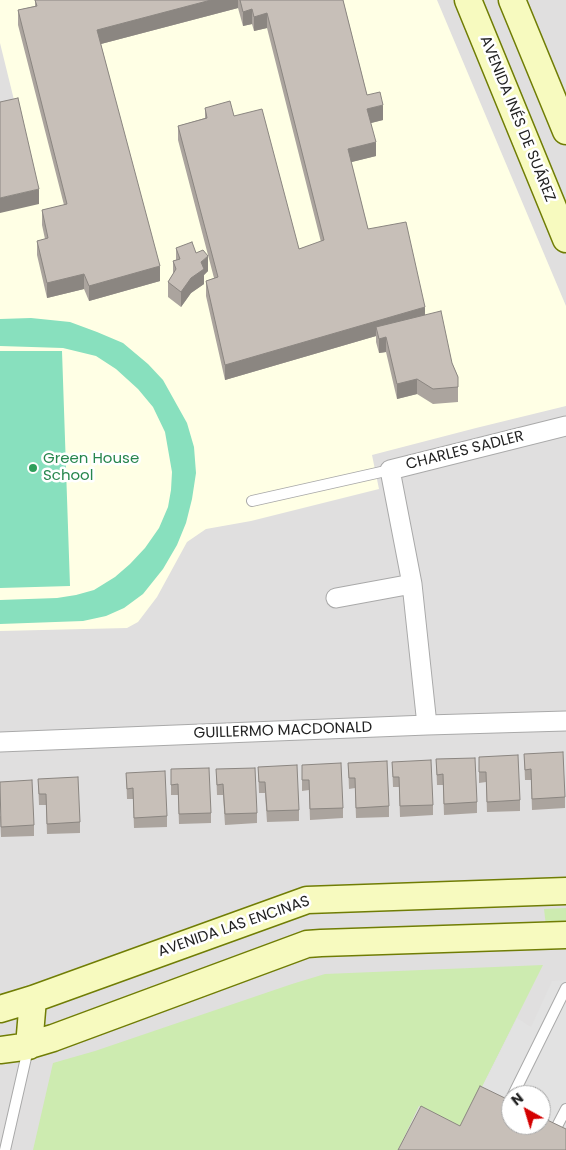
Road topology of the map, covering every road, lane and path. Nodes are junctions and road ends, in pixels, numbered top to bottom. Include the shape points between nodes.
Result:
1 (468, 0) edge
2 (512, 0) edge
3 (566, 131) edge
4 (566, 239) edge
5 (566, 426) edge
6 (390, 470) junction
7 (252, 501) dead end
8 (412, 584) junction
9 (336, 598) dead end
10 (566, 721) edge
11 (427, 725) junction
12 (0, 742) edge
13 (566, 891) edge
14 (566, 934) edge
15 (566, 988) edge
16 (33, 999) junction
17 (0, 1009) edge
18 (28, 1046) junction
19 (0, 1050) edge
20 (518, 1085) edge
21 (566, 1109) edge
22 (566, 1136) edge
23 (5, 1150) edge

1 - 4 street, AVENIDA INÉS DE SUÁREZ
2 - 3 street
5 - 6 street, CHARLES SADLER
6 - 7 lane
6 - 8 street, CHARLES SADLER
8 - 9 street
8 - 11 street, CHARLES SADLER
10 - 11 street, GUILLERMO MACDONALD
11 - 12 street, GUILLERMO MACDONALD
13 - 16 street, AVENIDA LAS ENCINAS via 307,900
14 - 18 street via 307,944
15 - 20 lane
16 - 17 street, AVENIDA LAS ENCINAS
16 - 18 street
18 - 19 street
18 - 23 lane
21 - 22 lane via 552,1129

